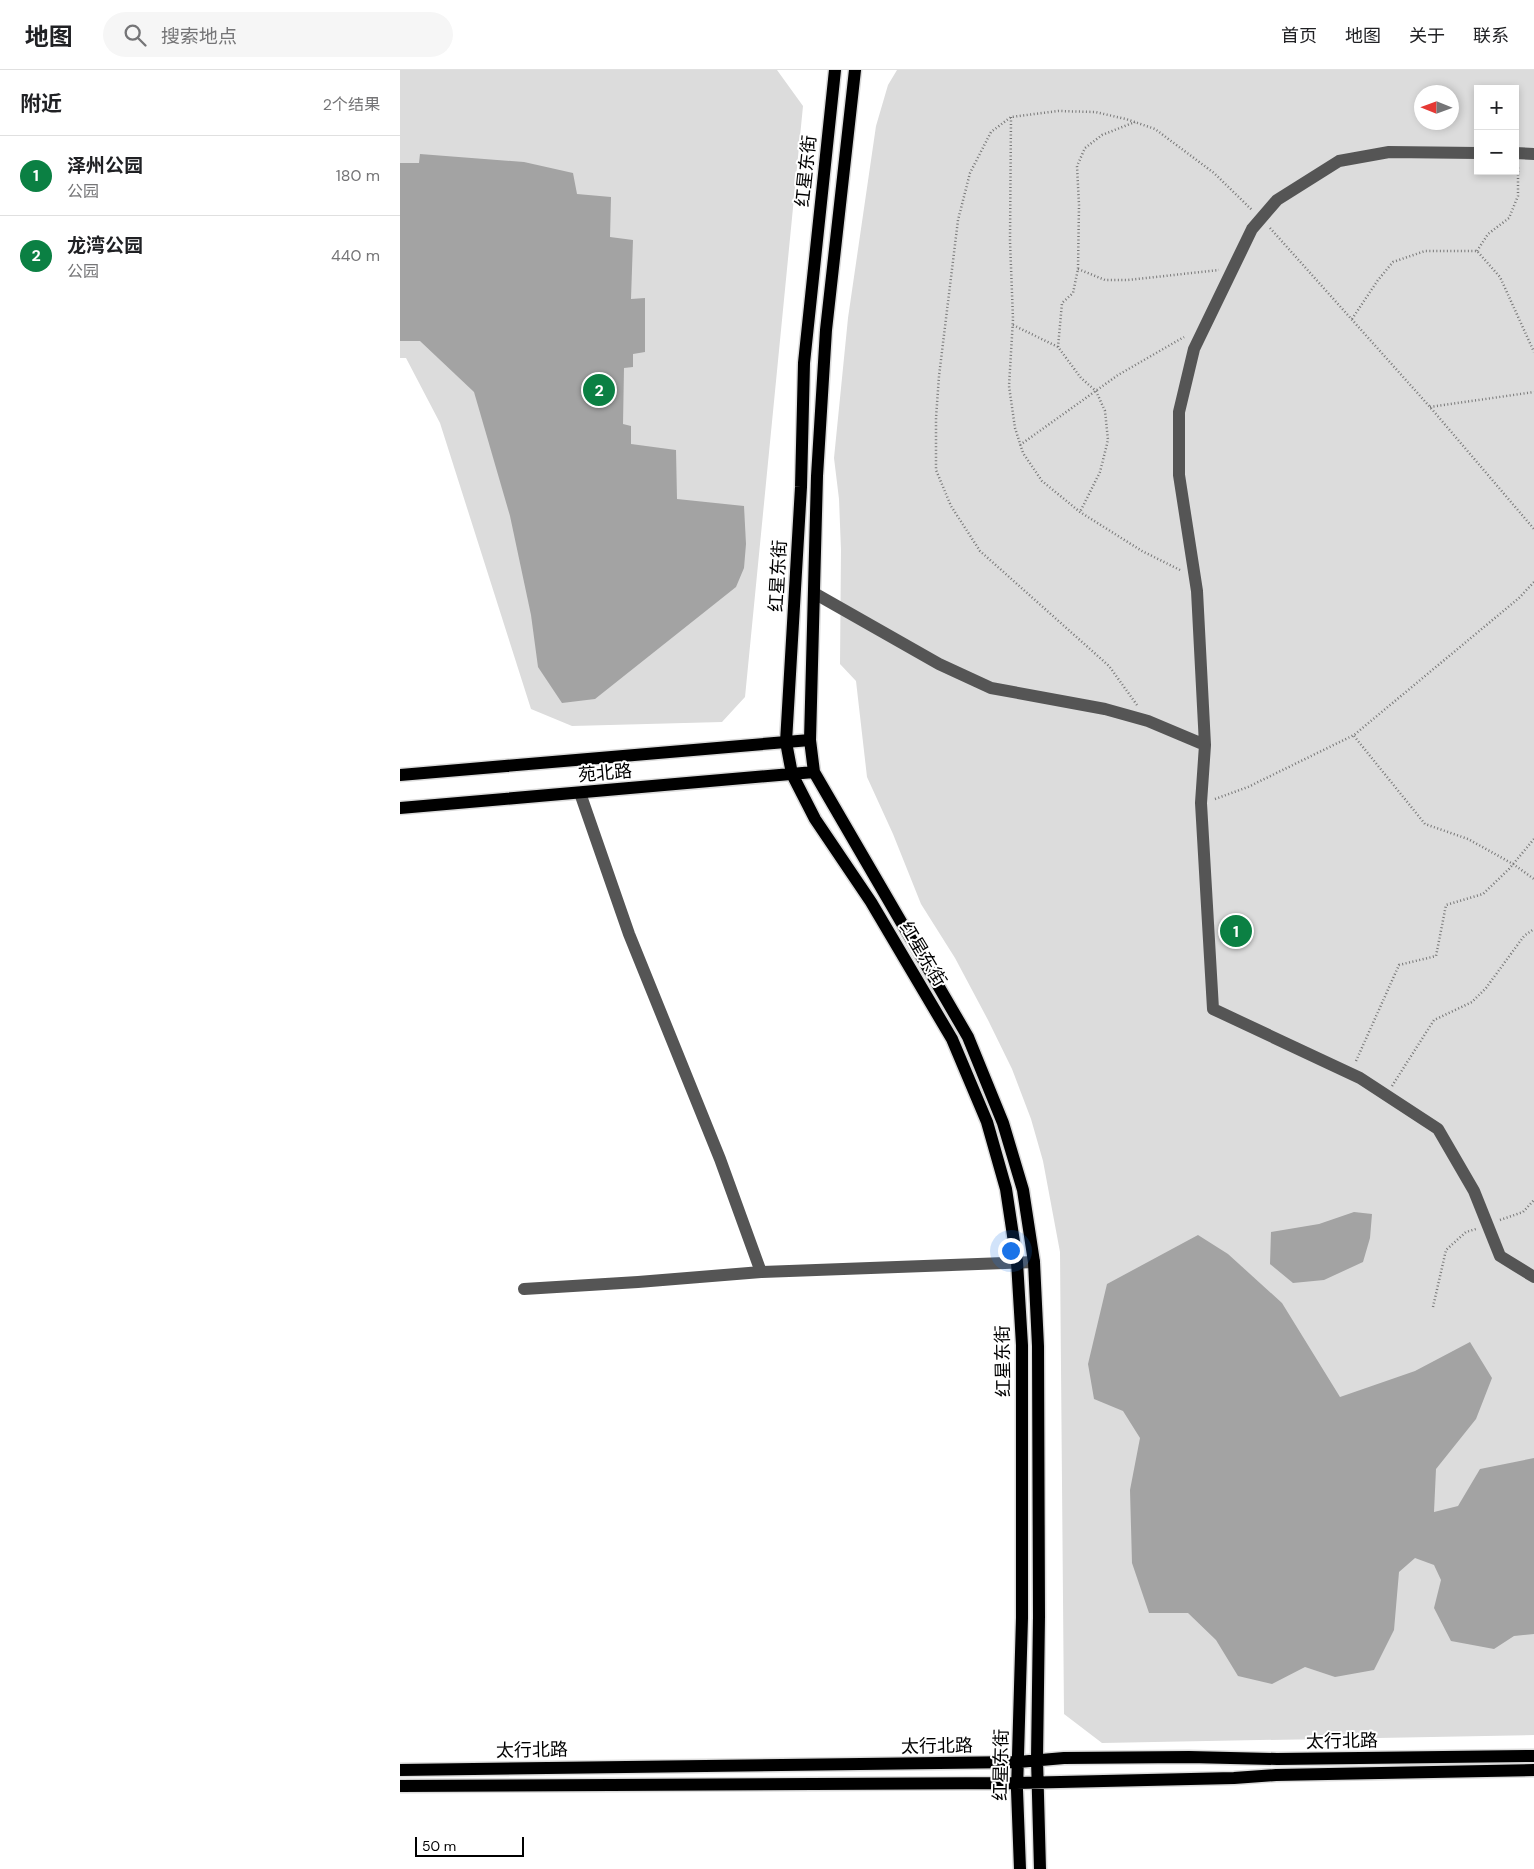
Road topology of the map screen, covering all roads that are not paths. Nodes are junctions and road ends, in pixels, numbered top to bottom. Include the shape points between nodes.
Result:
1 (835, 70) edge
2 (855, 70) edge
3 (1474, 153) edge
4 (1519, 153) edge
5 (1534, 154) edge
6 (814, 593) junction
7 (810, 740) junction
8 (786, 742) junction
9 (1205, 745) junction
10 (814, 772) junction
11 (792, 774) junction
12 (400, 775) edge
13 (580, 793) junction
14 (400, 808) edge
15 (1017, 1262) junction
16 (1034, 1262) junction
17 (761, 1272) junction
18 (1534, 1277) edge
19 (524, 1289) dead end
20 (1534, 1756) edge
21 (1037, 1759) junction
22 (1018, 1762) junction
23 (400, 1770) edge
24 (1534, 1770) edge
25 (1038, 1782) junction
26 (1017, 1783) junction
27 (400, 1786) edge
28 (1020, 1869) edge
29 (1040, 1869) edge

1 - 8 main road, 红星东街 via 804,363 801,487
2 - 6 main road, 红星东街 via 826,330
3 - 9 street via 1389,152 1339,161 1277,200 1252,229 1194,349 1178,412 1179,475 1197,591
4 - 5 street
6 - 7 main road, 红星东街
6 - 9 street via 939,664 991,688 1105,709 1148,721
7 - 8 main road, 苑北路
7 - 10 main road, 红星东街
8 - 11 main road, 红星东街
8 - 12 main road, 苑北路
9 - 18 street via 1201,804 1213,1009 1351,1074 1438,1129 1474,1191 1500,1256
10 - 11 main road, 苑北路
10 - 16 main road, 红星东街 via 968,1037 1003,1123 1023,1190
11 - 13 main road, 苑北路
11 - 15 main road, 红星东街 via 815,819 871,902 952,1039 988,1122 1006,1189
13 - 14 main road, 苑北路
13 - 17 street via 629,934 720,1159
15 - 16 street
15 - 17 street
15 - 22 main road, 红星东街 via 1022,1345 1022,1618
16 - 21 main road, 红星东街 via 1038,1346
17 - 19 street
20 - 21 main road, 太行北路
21 - 22 main road, 太行北路
21 - 25 main road, 红星东街
22 - 23 main road, 太行北路
22 - 26 main road, 红星东街
24 - 25 main road, 太行北路
25 - 26 main road, 太行北路
25 - 29 main road, 红星东街
26 - 27 main road, 太行北路
26 - 28 main road, 红星东街

